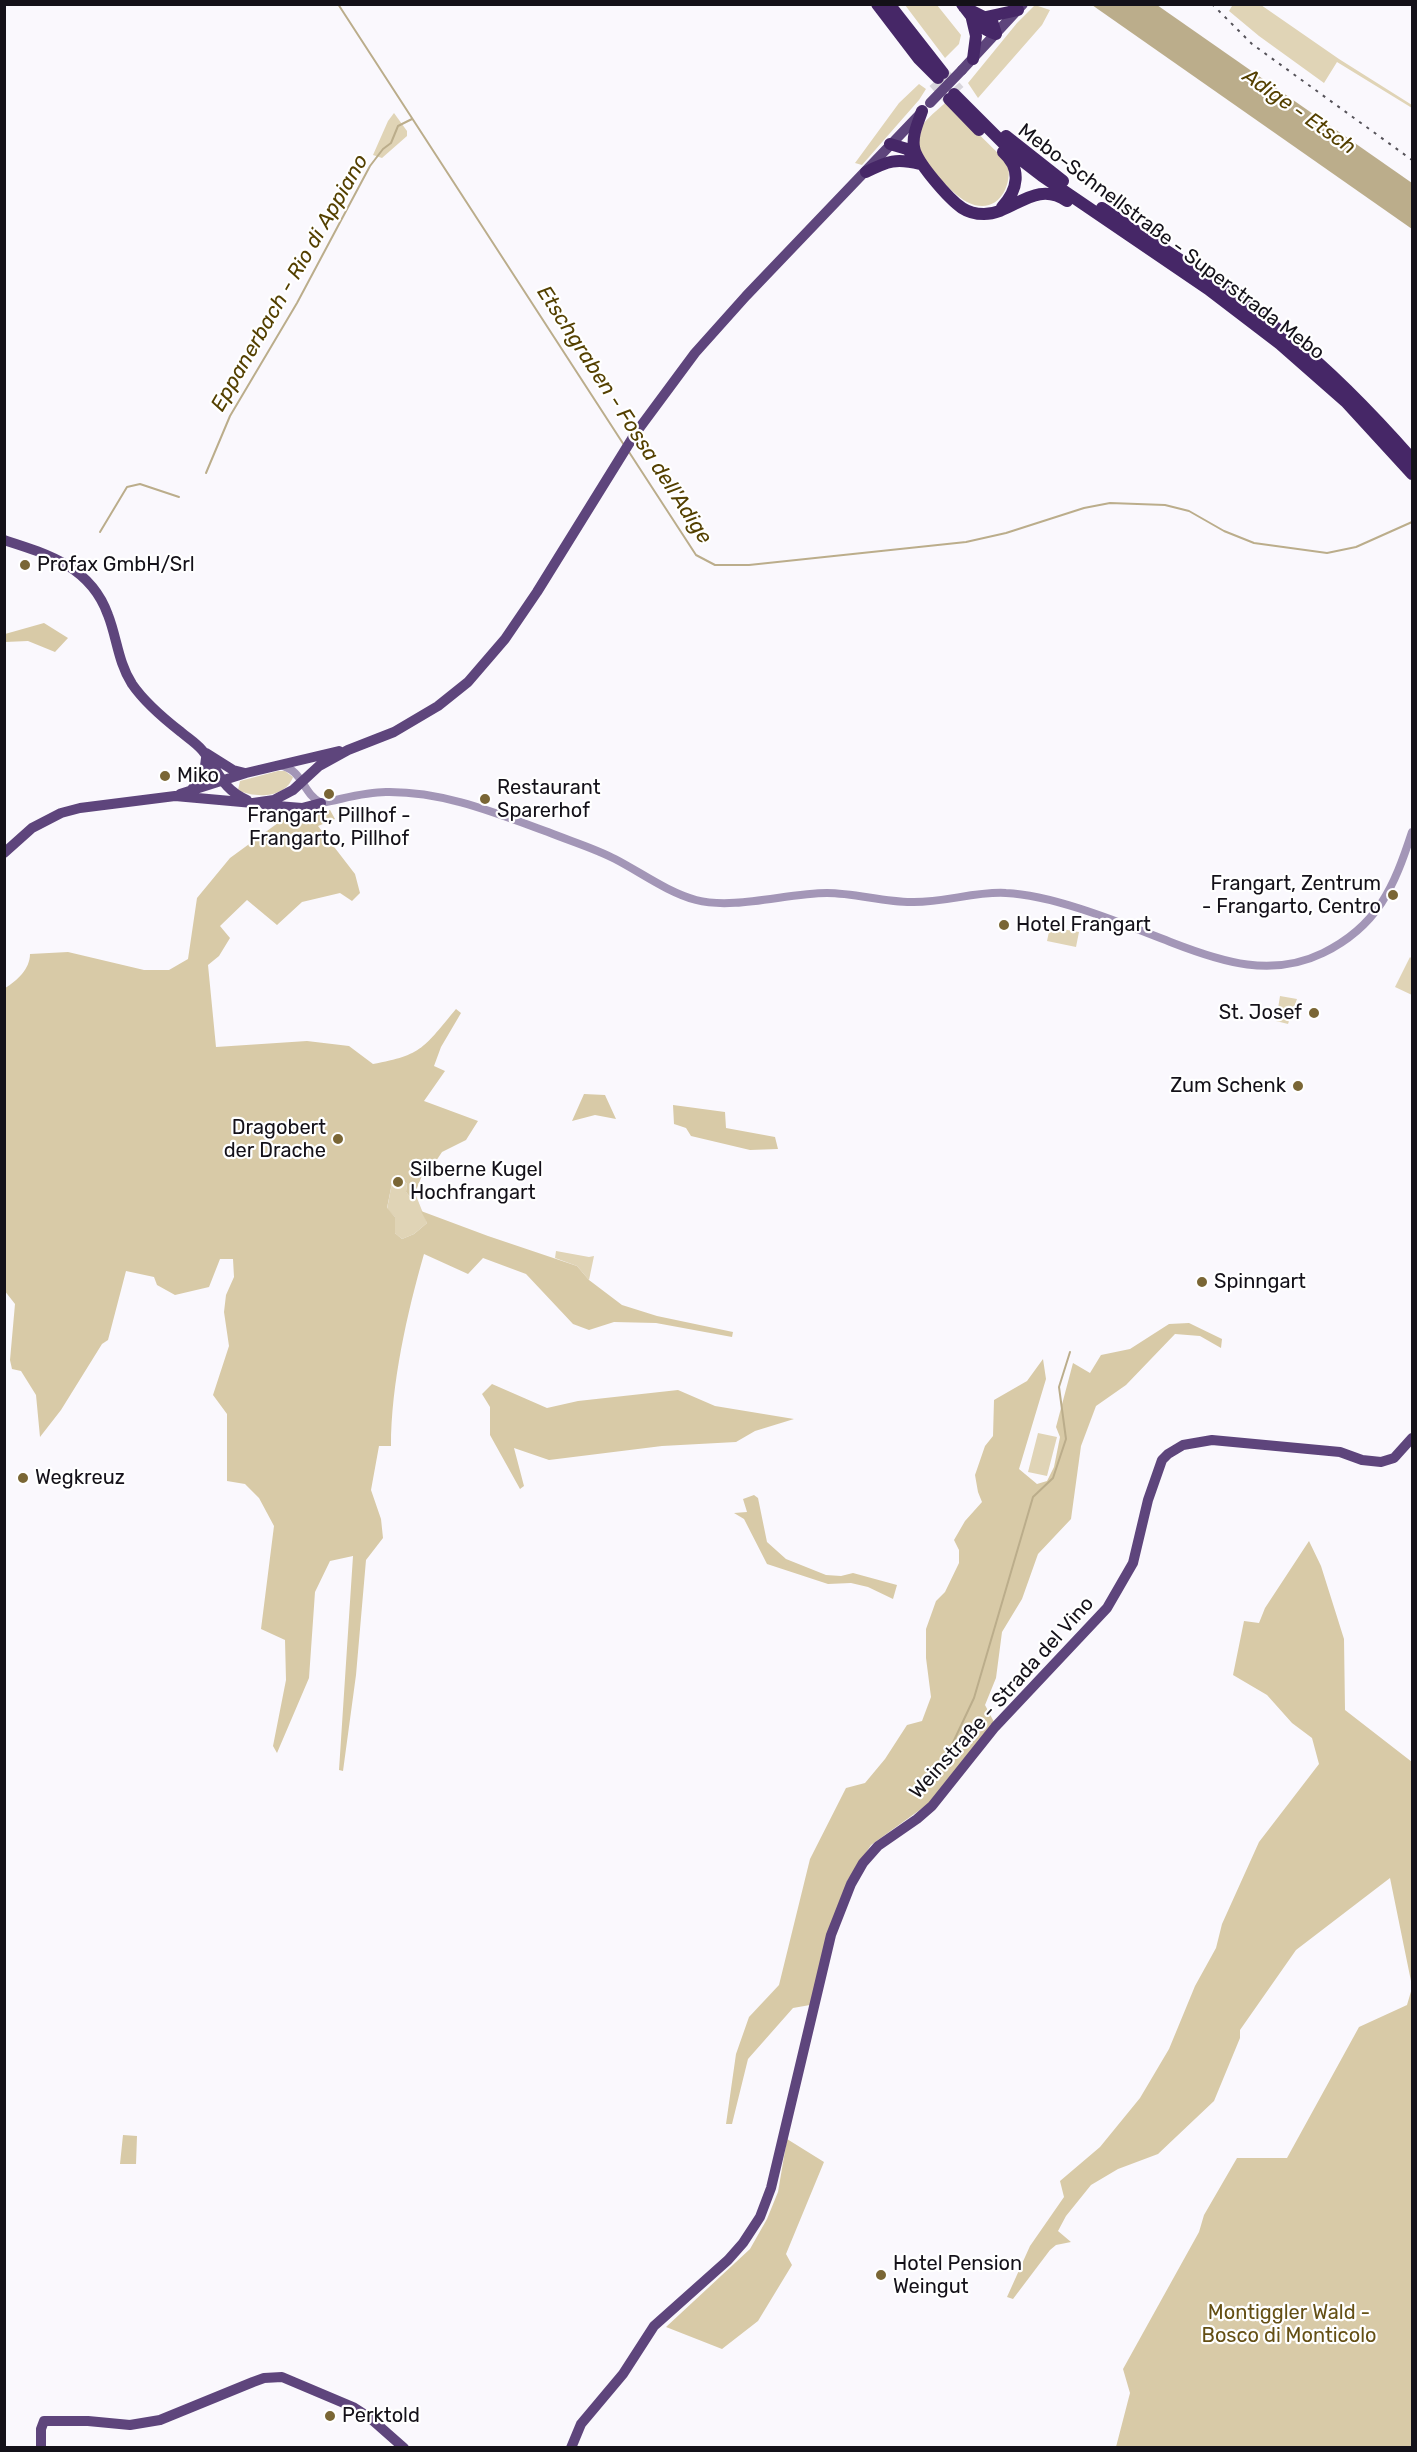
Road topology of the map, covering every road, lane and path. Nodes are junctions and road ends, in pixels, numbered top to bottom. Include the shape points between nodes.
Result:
1 (877, 4) edge
2 (888, 4) edge
3 (894, 4) edge
4 (963, 6) edge
5 (1021, 7) edge
6 (986, 17) junction
7 (972, 19) junction
8 (996, 34) junction
9 (973, 59) junction
10 (938, 75) junction
11 (954, 95) junction
12 (926, 107) junction
13 (890, 144) junction
14 (915, 162) junction
15 (866, 172) junction
16 (999, 210) junction
17 (1114, 217) junction
18 (1200, 264) dead end
19 (1197, 283) junction
20 (1258, 305) dead end
21 (1320, 364) junction
22 (1413, 459) edge
23 (1413, 474) edge
24 (4, 540) edge
25 (348, 750) junction
26 (205, 754) junction
27 (279, 765) junction
28 (246, 773) junction
29 (302, 782) junction
30 (227, 783) junction
31 (192, 789) junction
32 (176, 796) junction
33 (256, 802) junction
34 (321, 803) junction
35 (1413, 832) edge
36 (4, 853) edge
37 (1413, 1438) edge
38 (41, 2448) edge
39 (404, 2448) edge
40 (571, 2448) edge

1 - 10 highway via 918,59
2 - 10 highway
3 - 10 highway via 929,49
4 - 6 highway
4 - 7 highway
5 - 6 highway
5 - 8 main road
6 - 8 highway via 995,25
7 - 8 highway
7 - 9 highway via 976,36
8 - 9 main road
9 - 12 main road, bridge
11 - 16 highway via 1013,163 1015,186
11 - 17 highway, Mebo-Schnellstraße - Superstrada Mebo
11 - 19 highway, Mebo-Schnellstraße - Superstrada Mebo via 1016,156
12 - 13 main road
12 - 14 highway via 914,141
13 - 14 highway via 896,155
13 - 15 main road
14 - 15 highway via 885,162
14 - 16 highway via 962,208 985,214
15 - 25 main road via 695,352 635,434 505,639 468,682 438,706 394,732
16 - 19 highway via 1031,196 1063,198 1183,278
17 - 18 highway via 1135,223
17 - 21 highway, Mebo-Schnellstraße - Superstrada Mebo via 1253,311
19 - 23 highway, Mebo-Schnellstraße - Superstrada Mebo via 1313,370
20 - 21 highway via 1312,350
21 - 22 highway, Mebo-Schnellstraße - Superstrada Mebo
24 - 26 main road via 50,555 82,576 99,596 118,657 140,696
25 - 27 main road
25 - 29 main road via 318,766
26 - 28 main road
26 - 30 main road
26 - 31 main road via 204,774
27 - 28 main road
27 - 29 street via 295,771
28 - 30 main road
29 - 33 main road via 285,796
29 - 34 street
30 - 31 main road
30 - 33 main road
31 - 32 main road
32 - 33 main road
32 - 36 main road via 62,813 32,828
33 - 34 main road via 294,808
34 - 35 street via 385,792 444,798 502,815 613,858 695,900 718,904 828,893 912,902 996,892 1022,894 1056,902 1216,959 1260,967 1314,957 1365,926 1389,894
37 - 40 main road, Weinstraße - Strada del Vino via 1394,1458 1381,1462 1340,1452 1212,1440 1183,1445 1162,1460 1133,1563 1107,1608 995,1727 932,1806 863,1863 831,1935 771,2188 760,2217 728,2260 654,2326 623,2374 581,2424
38 - 39 main road via 42,2424 52,2420 130,2425 160,2420 273,2377 353,2407

